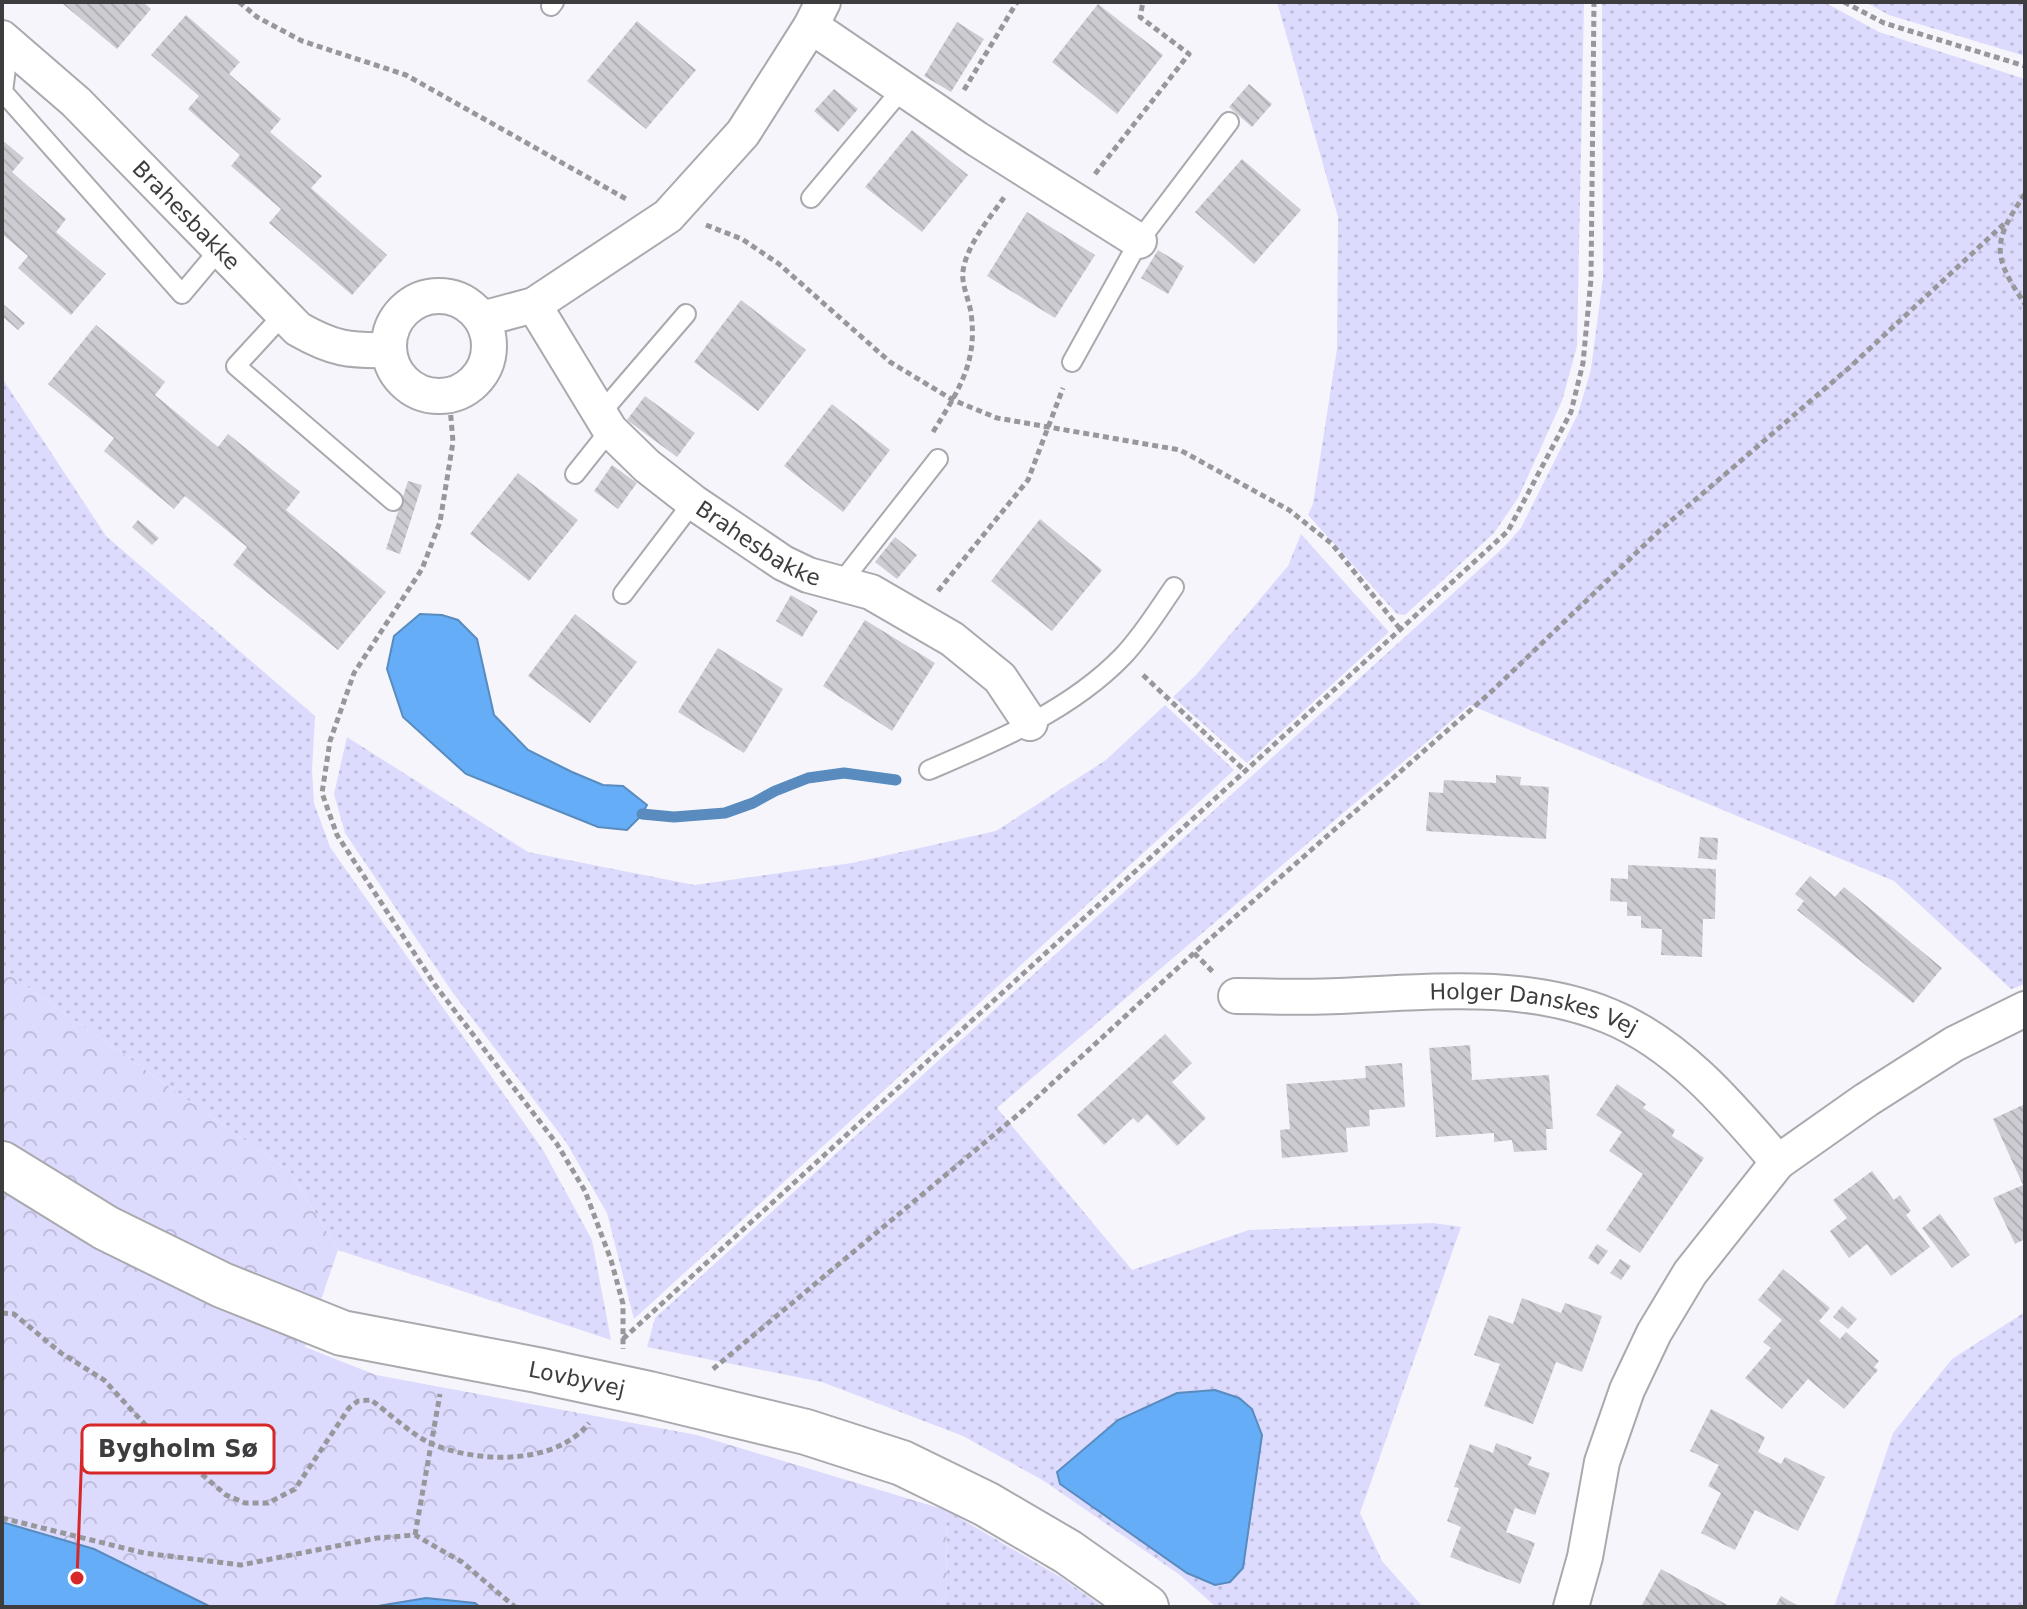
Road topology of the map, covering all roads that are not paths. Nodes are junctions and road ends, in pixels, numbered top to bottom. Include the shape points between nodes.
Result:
1 (817, 9) edge
2 (6, 41) edge
3 (902, 89) junction
4 (1229, 122) dead end
5 (811, 198) dead end
6 (1139, 241) junction
7 (219, 250) junction
8 (534, 305) junction
9 (686, 314) dead end
10 (282, 316) junction
11 (482, 319) junction
12 (389, 350) junction
13 (1072, 362) road end
14 (605, 422) junction
15 (938, 459) road end
16 (575, 474) dead end
17 (393, 501) dead end
18 (693, 502) junction
19 (840, 584) junction
20 (1174, 587) dead end
21 (623, 594) dead end
22 (1030, 723) junction
23 (929, 770) dead end
24 (1236, 996) dead end
25 (2025, 1009) edge
26 (1778, 1162) junction
27 (2, 1164) edge
28 (1146, 1607) edge
29 (1571, 1607) edge

1 - 3 street
1 - 8 street via 743,133 668,216
2 - 7 street, Brahesbakke via 76,102
2 - 7 lane via 3,92 182,294
3 - 5 lane
3 - 6 street
4 - 6 lane
6 - 13 lane
7 - 10 street, Brahesbakke
8 - 11 street
8 - 14 street, Brahesbakke
9 - 14 lane
10 - 12 street, Brahesbakke via 323,343 351,351
10 - 17 lane via 236,366
11 - 12 street via 452,297 433,296 401,314 391,331
11 - 12 street via 489,338 481,374 467,388 449,395 416,391 393,366
14 - 16 lane
14 - 18 street, Brahesbakke via 647,466
15 - 19 lane
18 - 19 street, Brahesbakke via 783,563
18 - 21 lane
19 - 22 street, Brahesbakke via 871,592 952,639 1000,678
20 - 22 lane via 1123,656 1092,684
22 - 23 lane
24 - 26 street, Holger Danskes Vej via 1478,992 1557,1000 1611,1017 1665,1049 1732,1109
25 - 26 street via 1954,1044
26 - 29 street via 1690,1273 1627,1390 1602,1462
27 - 28 street, Lovbyvej via 106,1228 222,1285 342,1333 449,1353 610,1369 902,1463 1041,1536

